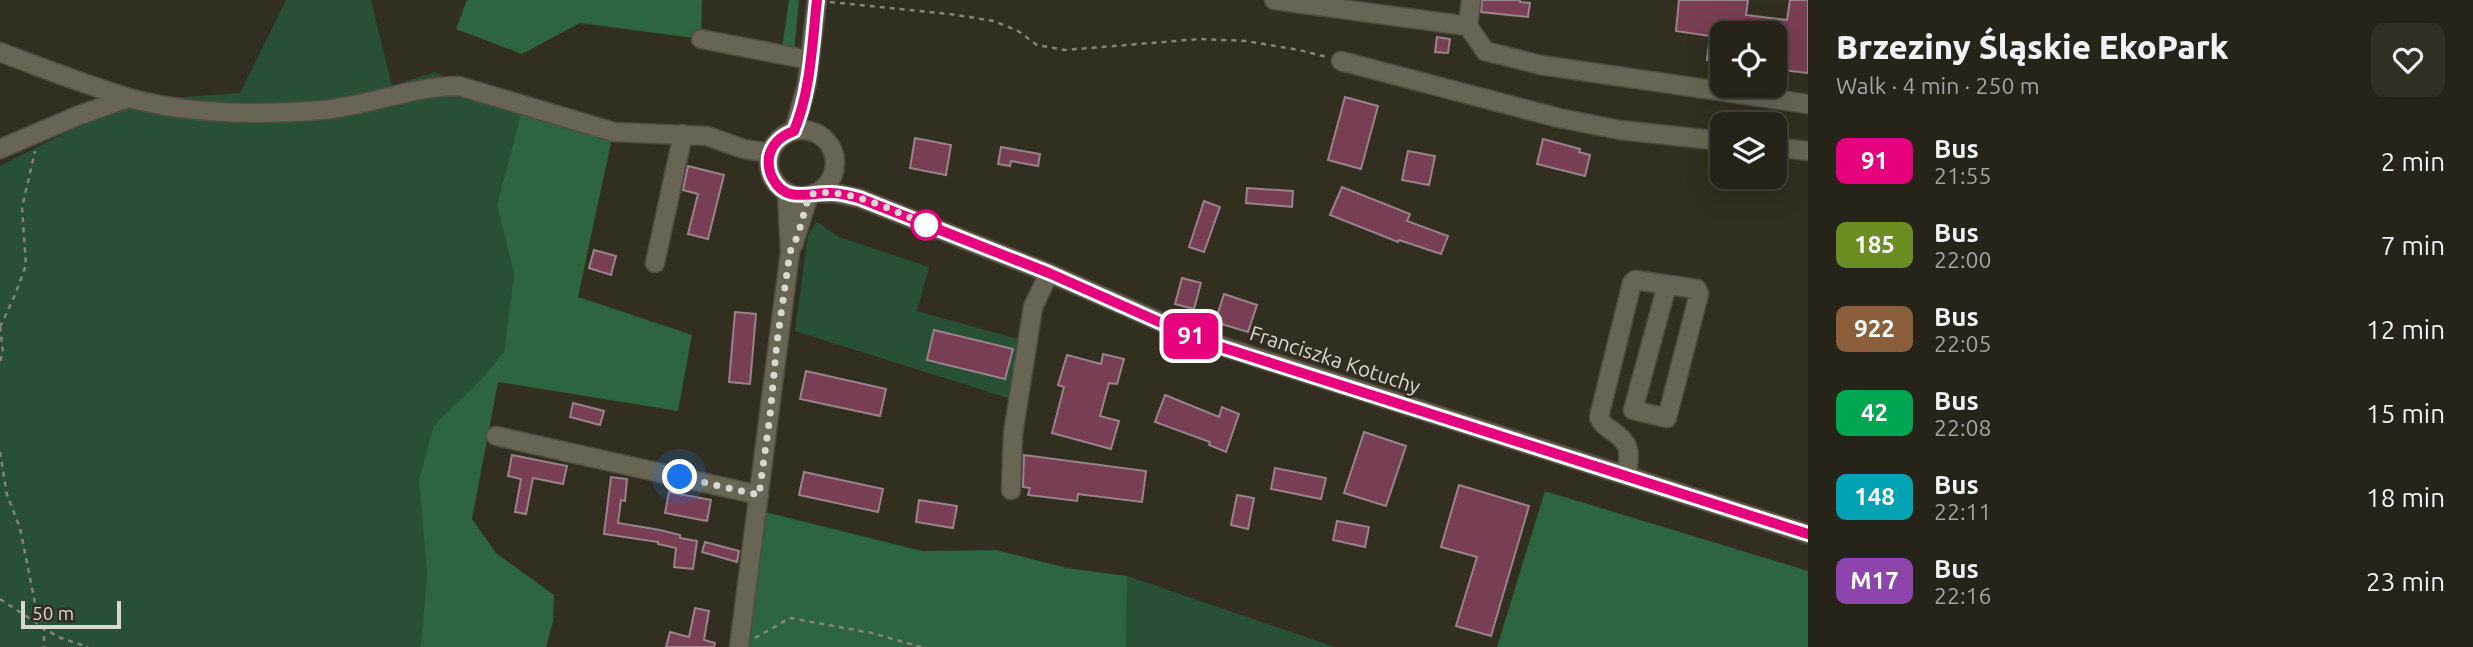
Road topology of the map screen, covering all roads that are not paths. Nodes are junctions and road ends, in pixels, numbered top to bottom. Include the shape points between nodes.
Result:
1 (817, 0) edge
2 (1274, 0) edge
3 (1471, 0) edge
4 (1468, 26) junction
5 (701, 39) dead end
6 (0, 52) edge
7 (810, 61) junction
8 (1341, 61) road end
9 (807, 83) junction
10 (128, 98) junction
11 (1808, 104) edge
12 (794, 131) junction
13 (683, 134) junction
14 (819, 135) junction
15 (1710, 140) edge
16 (0, 149) edge
17 (1787, 149) edge
18 (1808, 151) edge
19 (770, 153) junction
20 (834, 170) junction
21 (787, 193) junction
22 (813, 194) junction
23 (859, 198) junction
24 (790, 252) junction
25 (655, 263) dead end
26 (1049, 273) junction
27 (1667, 285) junction
28 (496, 436) dead end
29 (1627, 476) junction
30 (1011, 490) dead end
31 (759, 495) junction
32 (1808, 534) edge
33 (744, 644) edge

1 - 7 street
2 - 4 street
3 - 4 street
4 - 11 street via 1485,51 1541,65
5 - 7 street
6 - 10 street
7 - 9 street
8 - 15 street via 1559,118
9 - 12 street
9 - 14 street
10 - 13 street via 171,107 261,114 325,110 434,86 459,86 614,132
10 - 16 street
12 - 14 street
12 - 19 street via 779,139
13 - 19 street
13 - 25 street
14 - 20 street via 832,150
17 - 18 street
19 - 21 street via 770,172
20 - 22 street via 831,179
20 - 23 street, Franciszka Kotuchy
21 - 22 street
21 - 24 street
22 - 23 street, Franciszka Kotuchy
22 - 24 street
23 - 26 street, Franciszka Kotuchy
24 - 31 street
26 - 29 street, Franciszka Kotuchy via 1202,341
26 - 30 street via 1033,307 1013,434
27 - 27 street via 1697,289 1699,294 1667,418 1633,410
27 - 29 street via 1635,280 1599,417 1627,444
28 - 31 street
29 - 32 street, Franciszka Kotuchy
31 - 33 street

